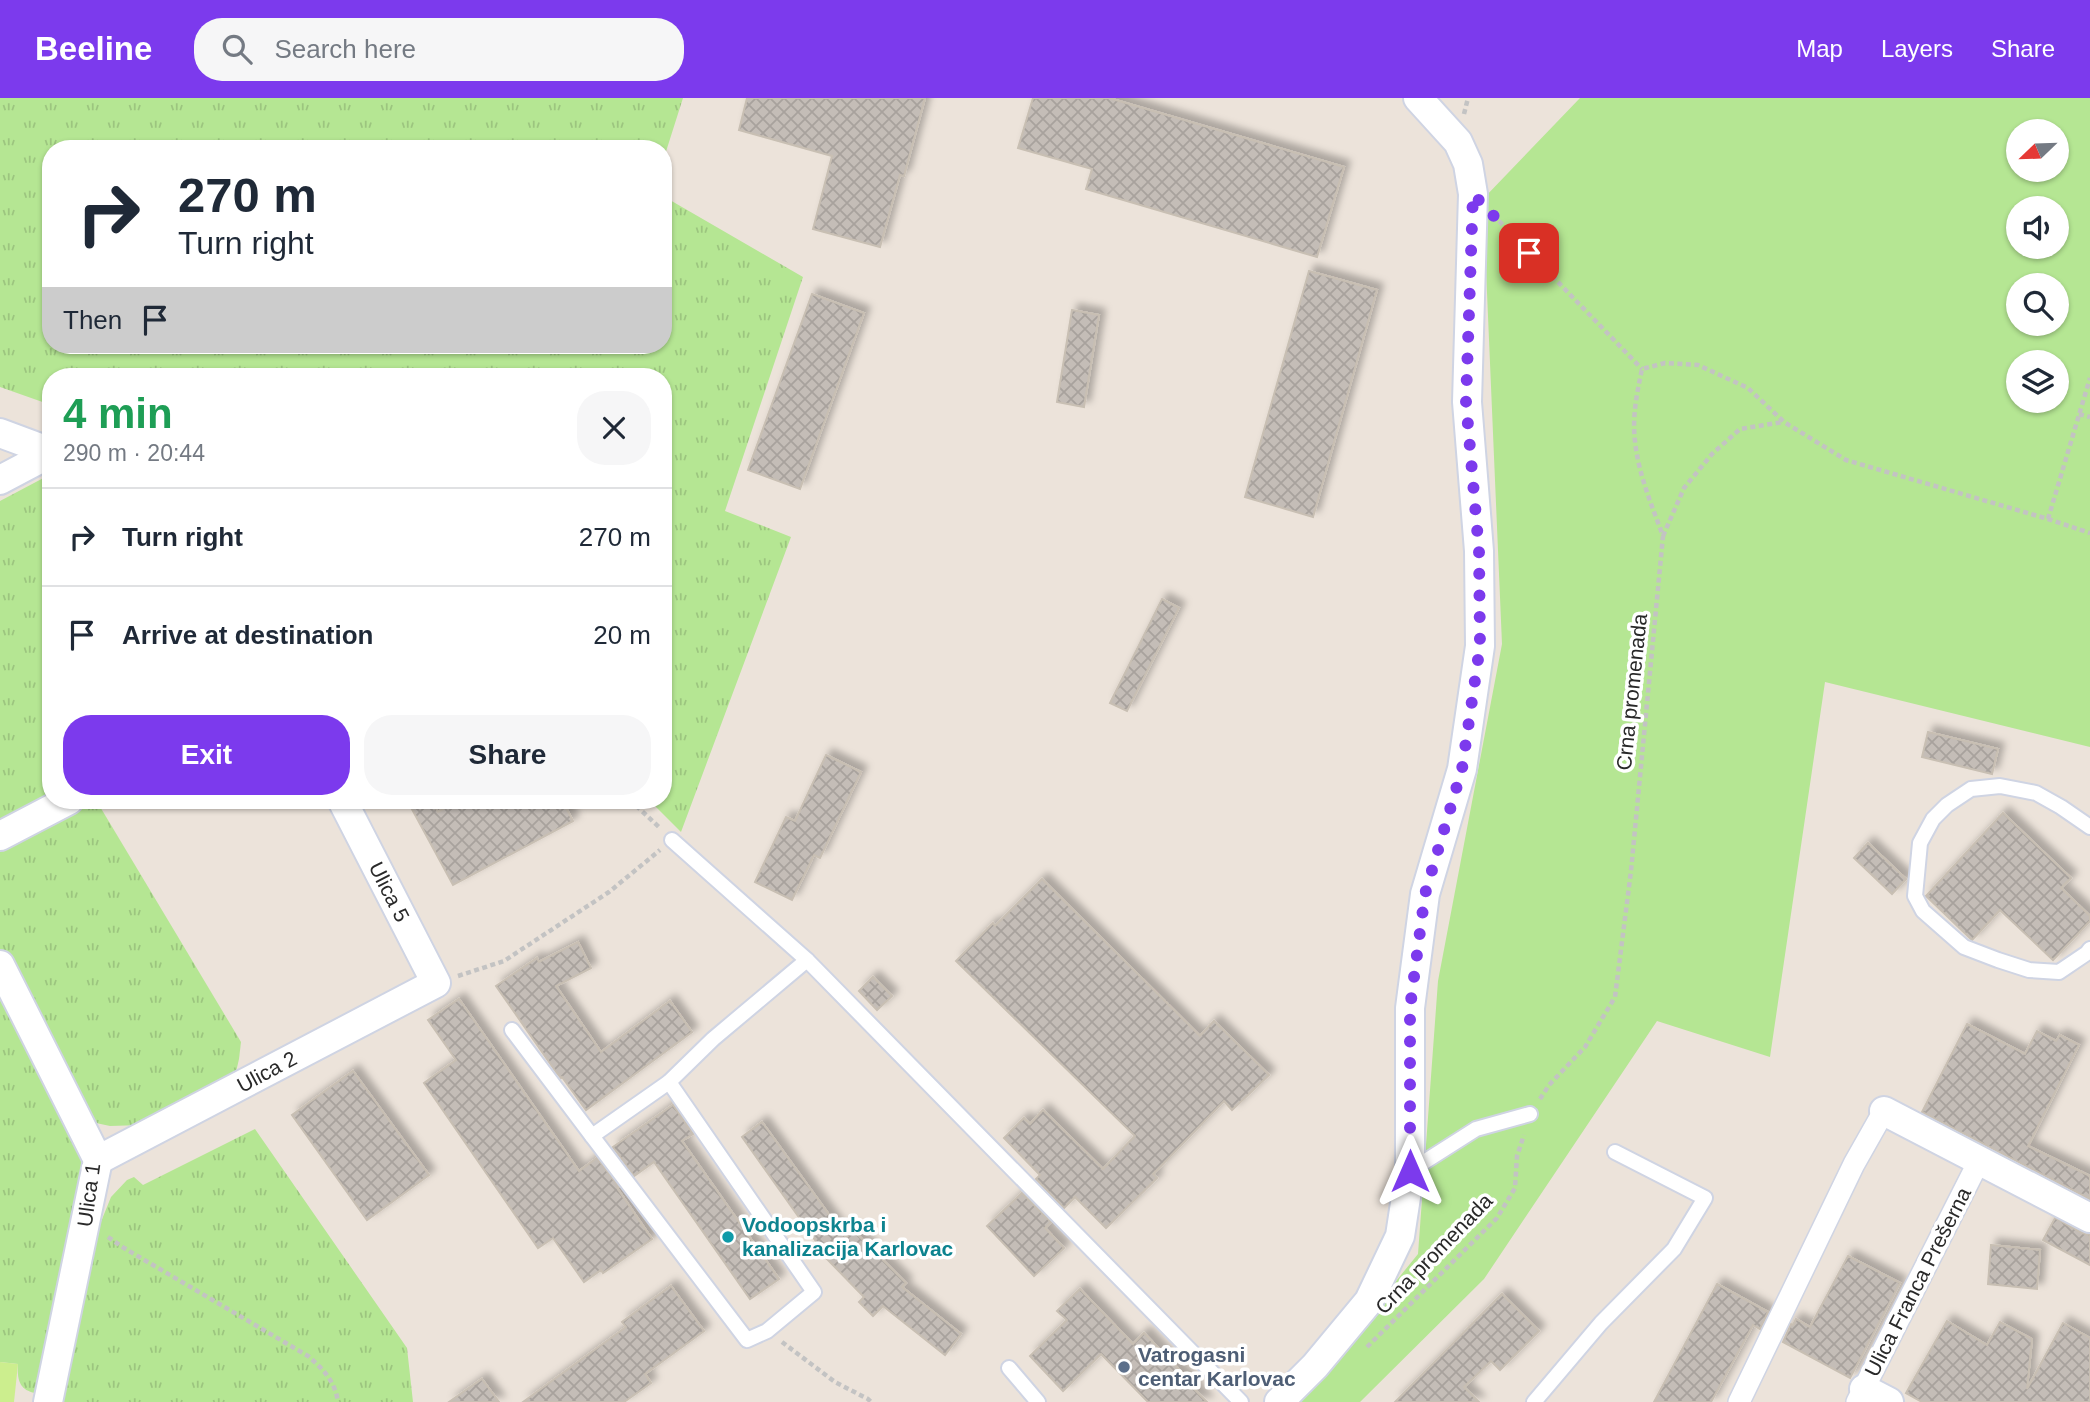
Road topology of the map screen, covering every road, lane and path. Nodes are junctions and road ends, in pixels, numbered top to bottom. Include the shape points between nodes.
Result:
1 (1418, 98) edge
2 (1473, 194) junction
3 (1642, 369) junction
4 (2090, 378) edge
5 (2079, 414) junction
6 (2090, 417) edge
7 (1784, 422) junction
8 (0, 433) edge
9 (42, 449) edge
10 (42, 457) edge
11 (0, 480) edge
12 (2048, 519) junction
13 (2090, 533) edge
14 (1663, 536) junction
15 (52, 809) edge
16 (347, 809) edge
17 (639, 809) edge
18 (2090, 827) edge
19 (0, 836) edge
20 (672, 840) junction
21 (2089, 952) edge
22 (807, 960) junction
23 (0, 965) edge
24 (436, 984) junction
25 (512, 1030) dead end
26 (669, 1082) junction
27 (1885, 1111) joint
28 (1530, 1114) junction
29 (592, 1136) junction
30 (1615, 1152) dead end
31 (98, 1160) junction
32 (1979, 1161) junction
33 (1410, 1171) junction
34 (87, 1217) junction
35 (2090, 1218) edge
36 (767, 1331) junction
37 (1367, 1348) dead end
38 (1009, 1368) dead end
39 (1870, 1398) edge
40 (48, 1402) edge
41 (338, 1402) edge
42 (870, 1402) edge
43 (1038, 1402) edge
44 (1241, 1402) edge
45 (1279, 1402) edge
46 (1534, 1402) edge
47 (1739, 1402) edge

1 - 2 street via 1458,142 1468,164
2 - 3 path
2 - 33 street via 1466,402 1479,551 1480,646 1462,769 1425,894 1410,1008
3 - 7 path via 1665,363 1698,365 1748,388
3 - 14 path, Crna promenada via 1634,441
4 - 5 path
5 - 6 path
5 - 12 path
7 - 12 path via 1846,460
7 - 14 path via 1740,429 1712,454 1684,488
8 - 9 street
10 - 11 street
12 - 13 path
14 - 28 path, Crna promenada via 1615,997 1585,1047 1549,1085
15 - 19 street
16 - 24 street, Ulica 5
17 - 20 path
18 - 21 lane via 2036,793 2000,786 1971,789 1947,805 1920,843 1915,896 1923,911 1964,947 2029,970 2059,972
20 - 22 lane
20 - 24 path via 608,892 503,961
22 - 26 lane
22 - 44 lane
23 - 31 street, Ulica 1
24 - 31 street, Ulica 2
25 - 29 lane
26 - 29 lane
26 - 36 lane via 814,1292
27 - 32 street
27 - 47 street via 1848,1176
28 - 33 lane via 1476,1129
28 - 37 path, Crna promenada via 1517,1156 1515,1188 1497,1218
29 - 36 lane via 747,1340
30 - 46 lane via 1704,1198 1674,1249 1601,1323
31 - 34 street, Ulica 1
32 - 35 street
32 - 39 street, Ulica Franca Prešerna
33 - 45 street via 1400,1236 1369,1301
34 - 40 street, Ulica 1
34 - 41 path via 124,1248 308,1356 333,1382
36 - 42 path
38 - 43 lane

